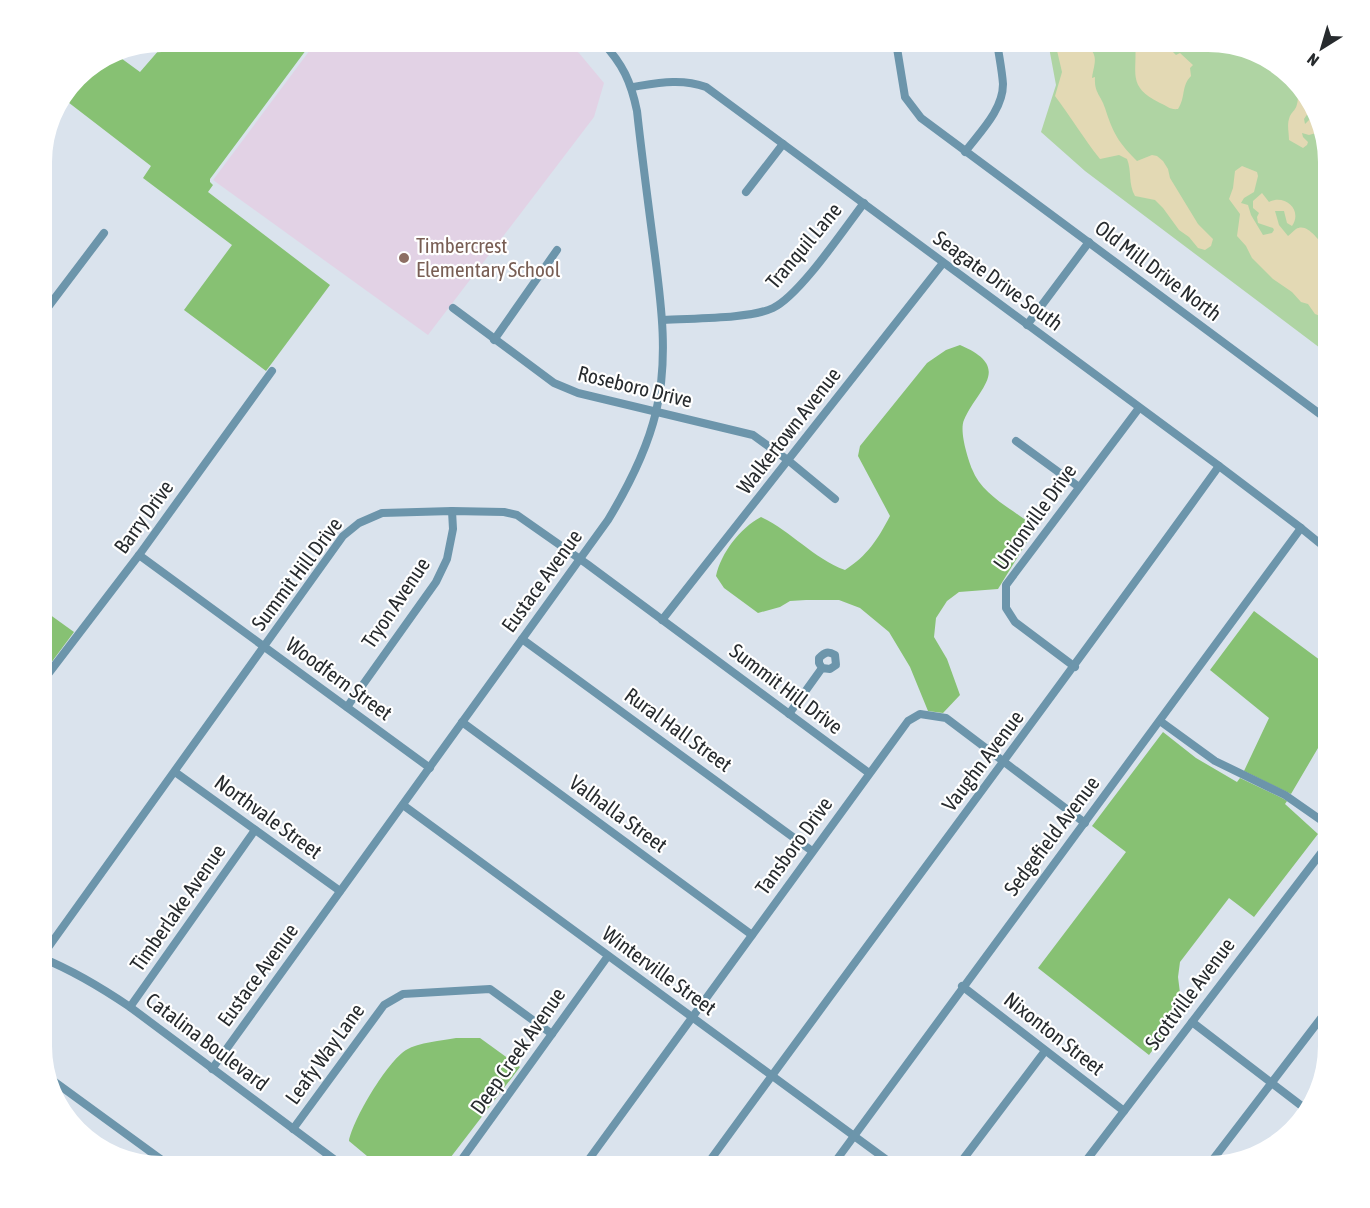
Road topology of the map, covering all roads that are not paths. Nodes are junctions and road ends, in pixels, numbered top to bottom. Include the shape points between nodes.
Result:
1 (610, 52) edge
2 (897, 52) edge
3 (998, 52) edge
4 (632, 87) junction
5 (783, 144) junction
6 (965, 152) junction
7 (746, 192) dead end
8 (864, 203) junction
9 (104, 233) dead end
10 (1089, 242) junction
11 (557, 250) dead end
12 (943, 263) junction
13 (53, 300) edge
14 (453, 308) dead end
15 (663, 320) junction
16 (1027, 325) junction
17 (494, 340) junction
18 (272, 371) dead end
19 (1139, 408) junction
20 (656, 412) junction
21 (1317, 412) edge
22 (1016, 441) dead end
23 (789, 461) junction
24 (1219, 466) junction
25 (1079, 487) junction
26 (835, 499) dead end
27 (452, 511) junction
28 (1301, 528) junction
29 (1317, 541) edge
30 (139, 555) junction
31 (580, 559) junction
32 (662, 620) junction
33 (522, 639) junction
34 (265, 646) junction
35 (1075, 667) junction
36 (53, 668) edge
37 (822, 668) dead end
38 (346, 707) junction
39 (789, 714) junction
40 (1160, 721) junction
41 (462, 722) junction
42 (1005, 762) junction
43 (430, 768) junction
44 (175, 772) junction
45 (869, 773) junction
46 (403, 804) junction
47 (1318, 818) edge
48 (1085, 823) junction
49 (255, 830) junction
50 (812, 850) junction
51 (1318, 857) edge
52 (340, 891) junction
53 (752, 935) junction
54 (53, 942) edge
55 (608, 956) junction
56 (53, 962) edge
57 (962, 986) junction
58 (130, 1007) junction
59 (691, 1017) junction
60 (1192, 1022) junction
61 (1318, 1022) edge
62 (552, 1034) junction
63 (1045, 1051) junction
64 (212, 1069) junction
65 (772, 1074) junction
66 (1272, 1083) junction
67 (61, 1086) edge
68 (1300, 1105) edge
69 (1124, 1111) junction
70 (293, 1128) junction
71 (854, 1136) junction
72 (155, 1155) edge
73 (1217, 1155) edge
74 (330, 1156) edge
75 (465, 1156) edge
76 (591, 1156) edge
77 (713, 1156) edge
78 (839, 1156) edge
79 (881, 1156) edge
80 (966, 1156) edge
81 (1090, 1156) edge

1 - 4 street, Eustace Avenue
2 - 6 street, Old Mill Drive North via 902,86 910,106
3 - 6 street via 1001,98 996,111
4 - 5 street, Seagate Drive South via 670,81 706,87
4 - 15 street, Eustace Avenue
5 - 7 street
5 - 8 street, Seagate Drive South
6 - 10 street, Old Mill Drive North
8 - 12 street, Seagate Drive South
8 - 15 street, Tranquil Lane via 799,287 772,309 754,314
9 - 13 street
10 - 16 street
10 - 21 street, Old Mill Drive North
11 - 17 street
12 - 16 street, Seagate Drive South
12 - 23 street, Walkertown Avenue
14 - 17 street, Roseboro Drive
15 - 20 street, Eustace Avenue via 663,370
16 - 19 street, Seagate Drive South
17 - 20 street, Roseboro Drive via 554,383 578,393
18 - 30 street, Barry Drive
19 - 24 street, Seagate Drive South
19 - 25 street, Unionville Drive
20 - 23 street, Roseboro Drive via 753,435
20 - 31 street, Eustace Avenue via 630,483
22 - 25 street
23 - 26 street, Roseboro Drive
23 - 32 street, Walkertown Avenue
24 - 28 street, Seagate Drive South
24 - 35 street, Vaughn Avenue
25 - 35 street, Unionville Drive via 1006,585 1006,608 1015,622
27 - 31 street, Summit Hill Drive via 517,515
27 - 34 street, Summit Hill Drive via 382,513 359,523 343,536
27 - 38 street, Tryon Avenue via 447,559 436,582
28 - 29 street, Seagate Drive South
28 - 40 street, Sedgefield Avenue
30 - 34 street, Woodfern Street
30 - 36 street, Barry Drive
31 - 32 street, Summit Hill Drive
31 - 33 street, Eustace Avenue
32 - 39 street, Summit Hill Drive
33 - 41 street, Eustace Avenue
33 - 50 street, Rural Hall Street
34 - 38 street, Woodfern Street
34 - 44 street, Summit Hill Drive
35 - 42 street, Vaughn Avenue
37 - 39 street
38 - 43 street, Woodfern Street
39 - 45 street, Summit Hill Drive
40 - 47 street via 1215,761 1285,795
40 - 48 street, Sedgefield Avenue
41 - 43 street, Eustace Avenue
41 - 53 street, Valhalla Street
42 - 45 street, Tansboro Drive via 946,718 920,714 908,721
42 - 48 street, Tansboro Drive
42 - 65 street, Vaughn Avenue
43 - 46 street, Eustace Avenue
44 - 49 street, Northvale Street
44 - 54 street, Summit Hill Drive
45 - 50 street, Tansboro Drive
46 - 52 street, Eustace Avenue
46 - 55 street, Winterville Street
48 - 57 street, Sedgefield Avenue
49 - 52 street, Northvale Street
49 - 58 street, Timberlake Avenue
50 - 53 street, Tansboro Drive
51 - 60 street, Scottville Avenue
52 - 64 street, Eustace Avenue
53 - 59 street, Tansboro Drive
55 - 59 street, Winterville Street
55 - 62 street, Deep Creek Avenue
56 - 58 street, Catalina Boulevard
57 - 63 street, Nixonton Street
57 - 71 street, Sedgefield Avenue
58 - 64 street, Catalina Boulevard
59 - 65 street, Winterville Street
59 - 76 street, Tansboro Drive
60 - 66 street
60 - 69 street, Scottville Avenue
61 - 66 street
62 - 70 street, Leafy Way Lane via 490,989 403,994 384,1005
62 - 75 street, Deep Creek Avenue
63 - 69 street, Nixonton Street
63 - 80 street
64 - 70 street, Catalina Boulevard
65 - 71 street, Winterville Street
65 - 77 street, Vaughn Avenue
66 - 68 street
66 - 73 street
67 - 72 street
69 - 81 street, Scottville Avenue
70 - 74 street, Catalina Boulevard
71 - 78 street, Sedgefield Avenue
71 - 79 street, Winterville Street

